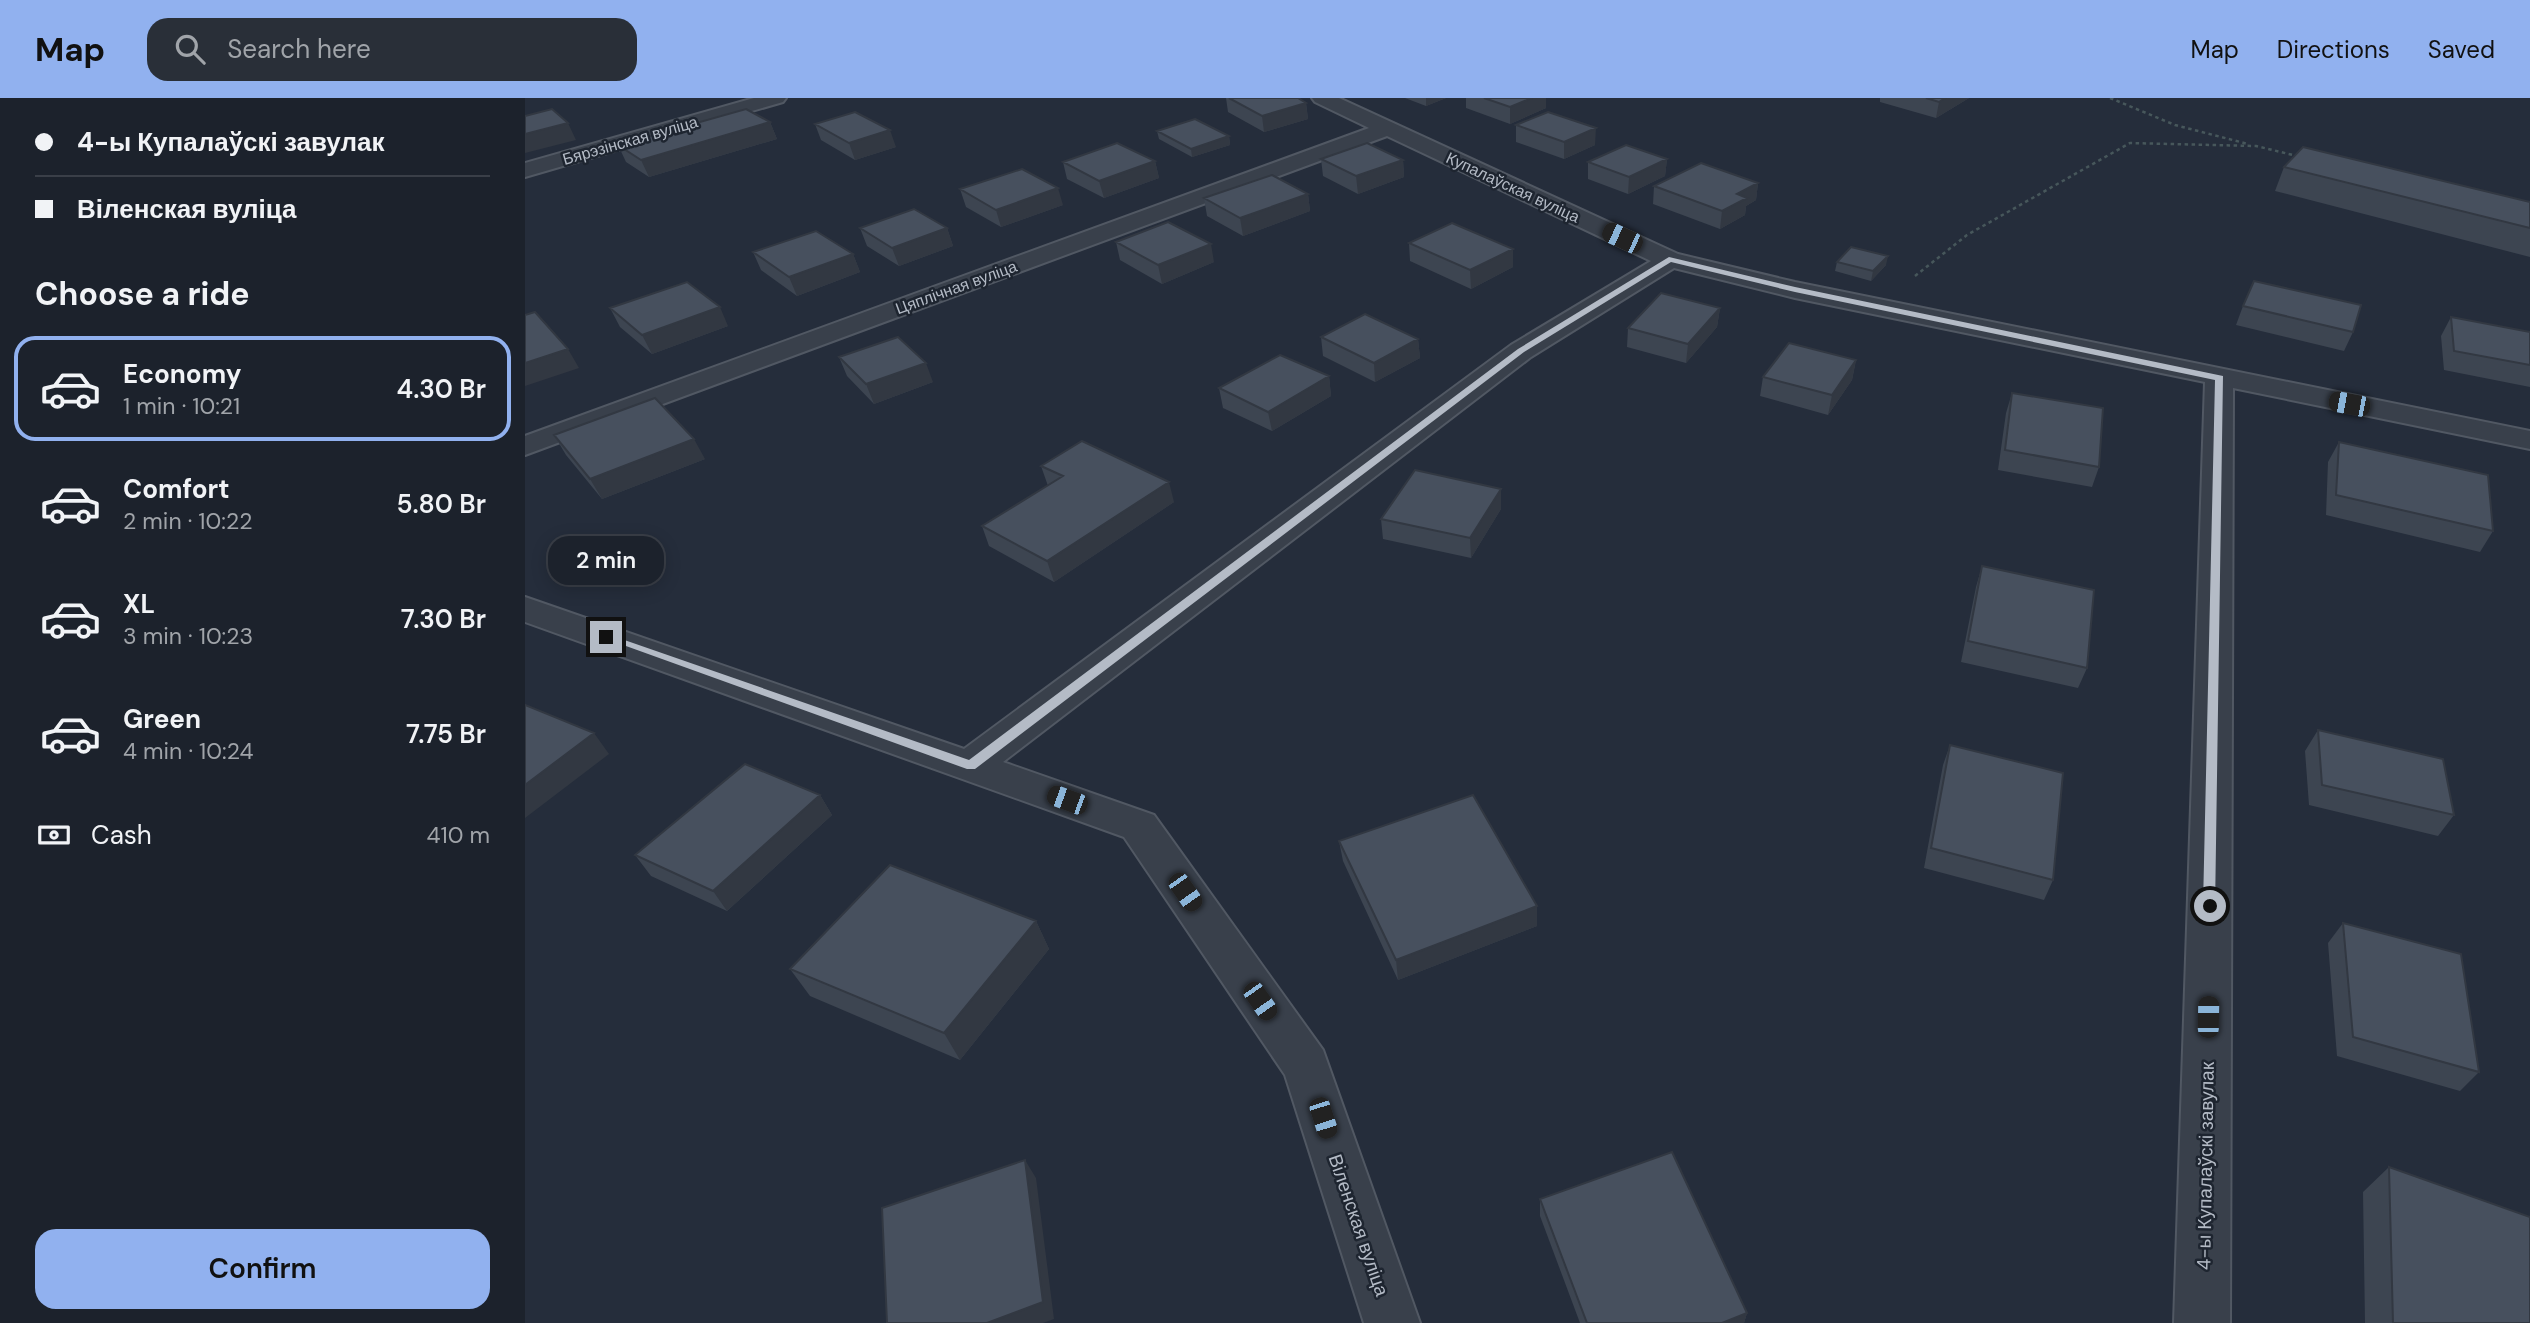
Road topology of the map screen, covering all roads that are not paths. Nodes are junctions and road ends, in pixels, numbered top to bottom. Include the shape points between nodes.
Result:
1 (776, 98) edge
2 (1322, 98) edge
3 (1386, 129) junction
4 (525, 170) edge
5 (1669, 260) junction
6 (2220, 378) junction
7 (2530, 440) edge
8 (525, 446) edge
9 (528, 614) edge
10 (971, 765) junction
11 (1392, 1323) edge
12 (2202, 1323) edge

1 - 4 street, Бярэзінская вуліца
2 - 3 street, Купалаўская вуліца
3 - 5 street, Купалаўская вуліца
3 - 8 street, Цяплічная вуліца
5 - 6 street, Купалаўская вуліца
5 - 10 street via 1521,351
6 - 7 street, Купалаўская вуліца
6 - 12 street, 4-ы Купалаўскі завулак
9 - 10 street, Віленская вуліца
10 - 11 street, Віленская вуліца via 1139,826 1306,1066

